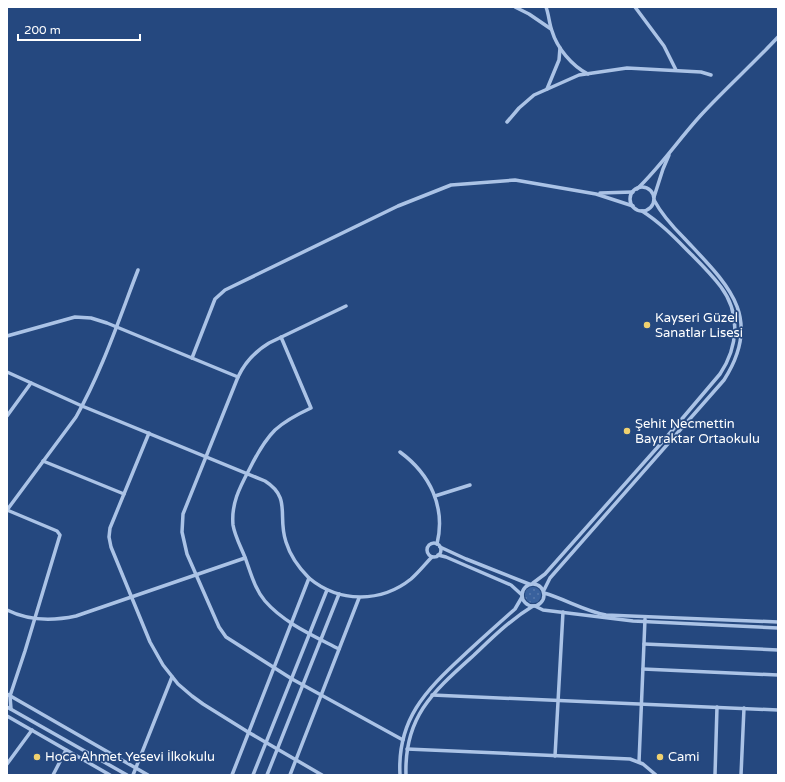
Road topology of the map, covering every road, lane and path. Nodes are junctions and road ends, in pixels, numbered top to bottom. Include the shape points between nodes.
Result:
1 (515, 7) edge
2 (546, 7) edge
3 (635, 7) edge
4 (551, 29) junction
5 (778, 37) edge
6 (559, 45) junction
7 (676, 70) junction
8 (588, 74) junction
9 (711, 75) dead end
10 (547, 88) junction
11 (507, 122) dead end
12 (677, 144) junction
13 (638, 189) junction
14 (633, 192) junction
15 (596, 194) junction
16 (654, 199) junction
17 (633, 206) junction
18 (642, 211) junction
19 (138, 270) dead end
20 (346, 306) dead end
21 (116, 328) junction
22 (7, 336) edge
23 (281, 337) junction
24 (192, 358) junction
25 (7, 372) edge
26 (238, 377) junction
27 (32, 383) junction
28 (82, 406) junction
29 (7, 416) edge
30 (149, 434) junction
31 (400, 452) dead end
32 (206, 457) junction
33 (43, 461) junction
34 (247, 474) junction
35 (470, 485) dead end
36 (124, 494) junction
37 (435, 496) junction
38 (439, 545) junction
39 (438, 555) junction
40 (432, 556) junction
41 (245, 558) junction
42 (196, 575) junction
43 (309, 578) junction
44 (531, 584) junction
45 (327, 590) junction
46 (544, 591) junction
47 (339, 594) junction
48 (522, 596) junction
49 (132, 597) junction
50 (359, 598) junction
51 (534, 606) junction
52 (7, 610) edge
53 (562, 612) junction
54 (645, 616) junction
55 (34, 619) junction
56 (645, 621) junction
57 (291, 622) junction
58 (778, 622) edge
59 (778, 628) edge
60 (310, 633) junction
61 (321, 640) junction
62 (644, 644) junction
63 (339, 649) junction
64 (778, 650) edge
65 (273, 668) junction
66 (643, 669) junction
67 (778, 675) edge
68 (172, 676) junction
69 (292, 679) junction
70 (302, 685) junction
71 (432, 695) junction
72 (8, 696) edge
73 (321, 696) junction
74 (558, 700) junction
75 (641, 704) junction
76 (7, 707) edge
77 (717, 707) junction
78 (744, 708) junction
79 (12, 709) junction
80 (778, 710) edge
81 (7, 716) edge
82 (32, 730) junction
83 (248, 732) junction
84 (403, 740) junction
85 (266, 743) junction
86 (277, 749) junction
87 (407, 749) junction
88 (66, 750) junction
89 (555, 756) junction
90 (296, 760) junction
91 (639, 762) junction
92 (7, 764) edge
93 (136, 768) junction
94 (108, 774) edge
95 (54, 775) edge
96 (127, 775) edge
97 (133, 775) edge
98 (148, 775) edge
99 (232, 775) edge
100 (253, 775) edge
101 (267, 775) edge
102 (290, 775) edge
103 (322, 775) edge
104 (400, 775) edge
105 (406, 775) edge
106 (656, 775) edge
107 (714, 775) edge
108 (741, 775) edge

1 - 4 street
2 - 4 street
3 - 7 street via 664,46
4 - 6 street
5 - 12 street via 700,116
6 - 8 street via 574,64
6 - 10 street via 559,60
7 - 8 street via 627,68
7 - 9 street
8 - 10 street
10 - 11 street via 529,99
12 - 13 street
12 - 16 street via 666,162
13 - 14 street
13 - 16 street via 648,189
14 - 15 street
14 - 17 street via 630,199
15 - 17 street
15 - 24 street via 514,180 451,185 398,206 225,290 215,299
16 - 18 street via 649,209
16 - 46 street via 667,221 731,291 741,324 738,352 724,380 550,578
17 - 18 street
18 - 44 street via 671,233 724,292 734,319 732,352 720,374 674,428 546,574
19 - 21 street
20 - 23 street
21 - 22 street via 95,319 75,317
21 - 24 street
21 - 28 street
23 - 26 street via 252,355
23 - 34 street via 311,408 289,419 274,431 261,446
24 - 26 street
25 - 27 street
26 - 32 street
27 - 28 street
27 - 29 street
28 - 30 street
28 - 33 street
30 - 32 street
30 - 36 street
31 - 37 street via 421,471
32 - 34 street
32 - 42 street via 182,520 184,544
33 - 36 street
33 - 55 street via 7,510 57,531 60,535
34 - 41 street via 236,495 233,518 234,530
34 - 43 street via 268,483 279,495 283,503 282,522 286,542 293,557
35 - 37 street
36 - 49 street via 110,528 109,537
37 - 38 street via 440,520
38 - 39 street
38 - 40 street via 432,543 427,547 428,553
38 - 44 street via 466,559
39 - 40 street
39 - 48 street via 511,584
40 - 50 street via 415,576 398,587 383,594
41 - 42 street
41 - 57 street via 260,594
42 - 49 street
42 - 65 street via 224,634
43 - 45 street
43 - 57 street
44 - 46 street via 538,584
44 - 48 street via 523,589
45 - 47 street
45 - 60 street
46 - 51 street via 543,600
46 - 54 street via 602,614
47 - 50 street
47 - 61 street
48 - 51 street via 526,603
48 - 84 street via 515,609 429,690 411,717
49 - 55 street via 76,616
49 - 68 street via 150,642
50 - 63 street
51 - 53 street via 543,610
51 - 71 street via 504,626
52 - 55 street
53 - 56 street
53 - 74 street
54 - 56 street
54 - 58 street
55 - 72 street
56 - 59 street
56 - 62 street
57 - 60 street
57 - 65 street
60 - 61 street
60 - 69 street
61 - 63 street
61 - 70 street
62 - 64 street
62 - 66 street
63 - 73 street
65 - 69 street
65 - 83 street
66 - 67 street
66 - 75 street
68 - 83 street via 197,700
68 - 93 street
69 - 70 street
69 - 85 street
70 - 73 street
70 - 86 street
71 - 74 street
71 - 87 street via 415,721
72 - 79 street
72 - 93 street
73 - 84 street
73 - 90 street
74 - 75 street
74 - 89 street
75 - 77 street
75 - 91 street
76 - 79 street
77 - 78 street
77 - 107 street
78 - 80 street
78 - 108 street
79 - 96 street
81 - 82 street
82 - 88 street
82 - 92 street
83 - 85 street
83 - 99 street
84 - 104 street
85 - 86 street
85 - 100 street
86 - 90 street
86 - 101 street
87 - 89 street
87 - 105 street
88 - 94 street
88 - 95 street
89 - 91 street via 630,759
90 - 102 street
90 - 103 street
91 - 106 street
93 - 97 street
93 - 98 street

